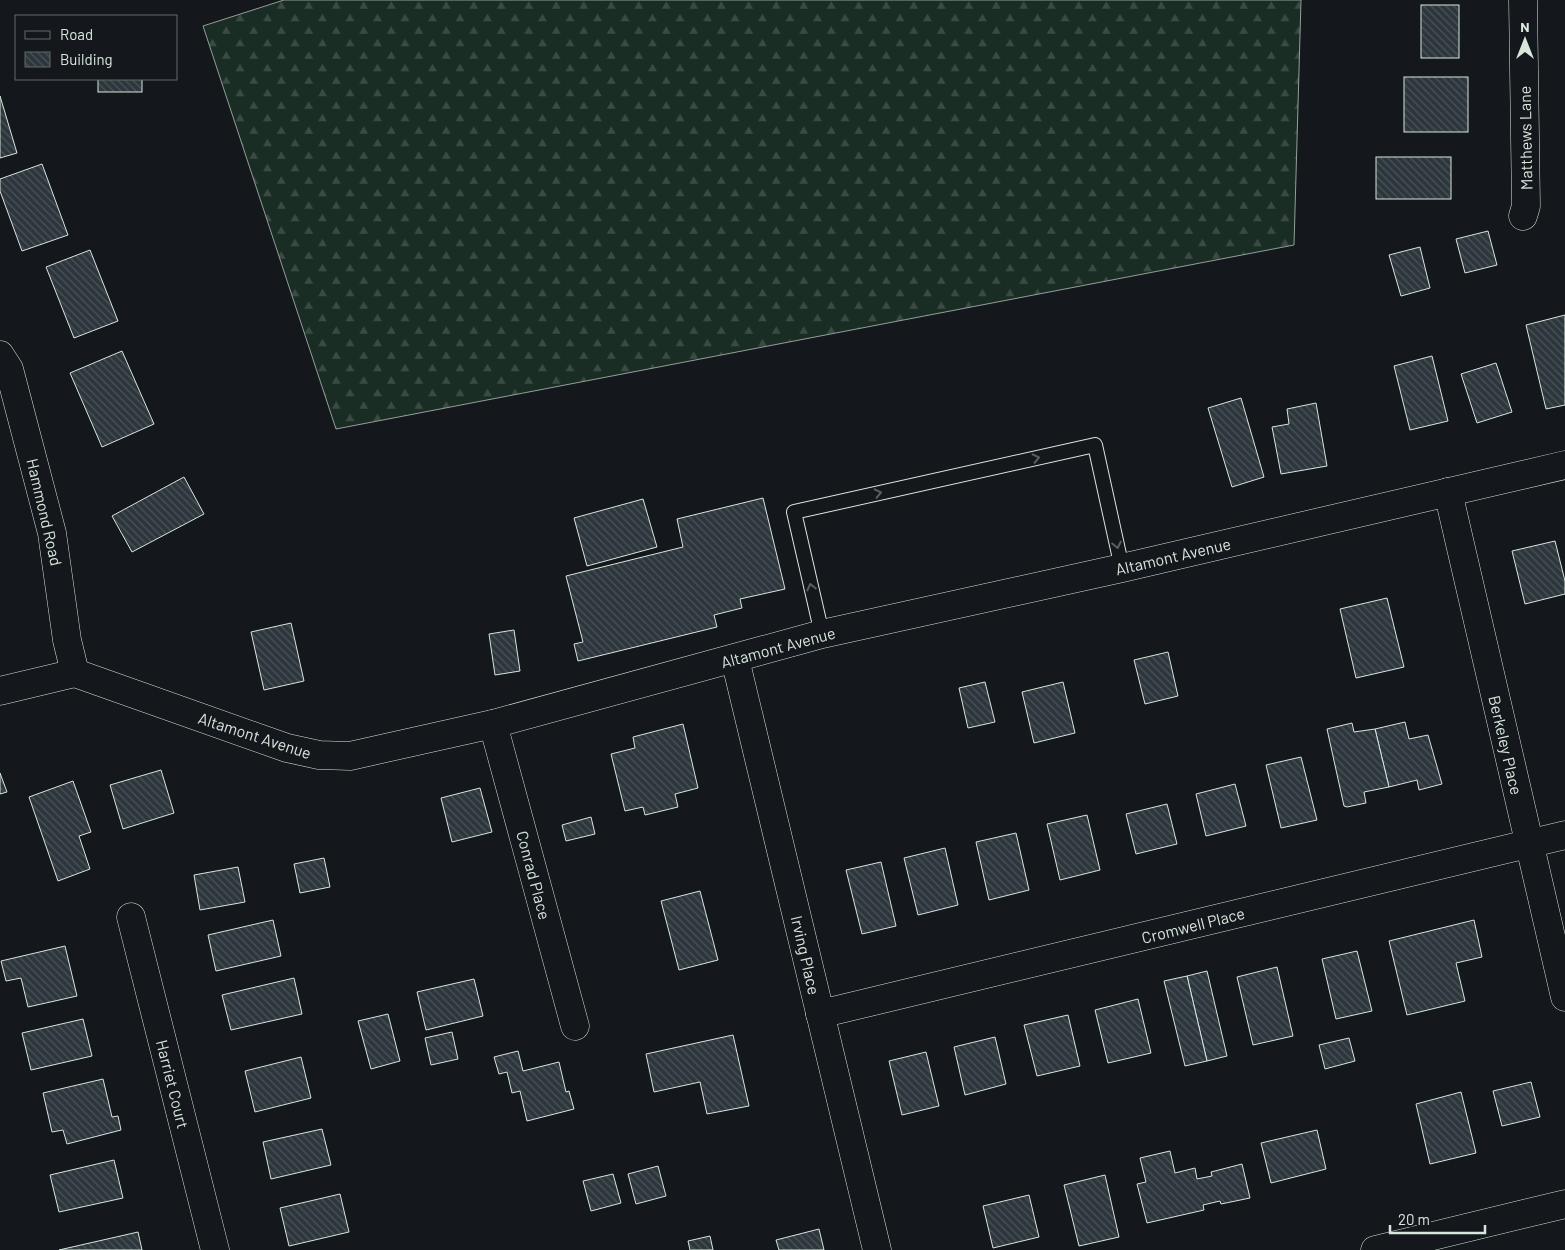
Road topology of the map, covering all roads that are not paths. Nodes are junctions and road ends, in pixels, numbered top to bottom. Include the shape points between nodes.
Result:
1 (1523, 0) edge
2 (1523, 216) dead end
3 (0, 355) edge
4 (1565, 464) edge
5 (1448, 492) junction
6 (1122, 568) junction
7 (822, 634) junction
8 (735, 659) junction
9 (75, 674) junction
10 (0, 692) edge
11 (493, 724) junction
12 (1565, 835) edge
13 (1528, 844) junction
14 (131, 917) dead end
15 (1565, 997) edge
16 (820, 1014) junction
17 (575, 1026) dead end
18 (1565, 1204) edge
19 (215, 1250) edge
20 (877, 1250) edge
21 (1375, 1250) edge

1 - 2 street, Matthews Lane via 1526,206
3 - 9 street, Hammond Road via 9,369 52,533
4 - 5 street, Altamont Avenue
5 - 6 street, Altamont Avenue
5 - 13 street, Berkeley Place
6 - 7 street, Altamont Avenue
7 -> 6 lane via 794,512 1095,445
7 - 8 street, Altamont Avenue
8 - 11 street, Altamont Avenue
8 - 16 street, Irving Place
9 - 10 street
9 - 11 street, Altamont Avenue via 287,748 319,755 350,756
11 - 17 street, Conrad Place
12 - 13 street, Cromwell Place
13 - 15 street, Berkeley Place
13 - 16 street, Cromwell Place
14 - 19 street, Harriet Court
16 - 20 street, Irving Place
18 - 21 street

